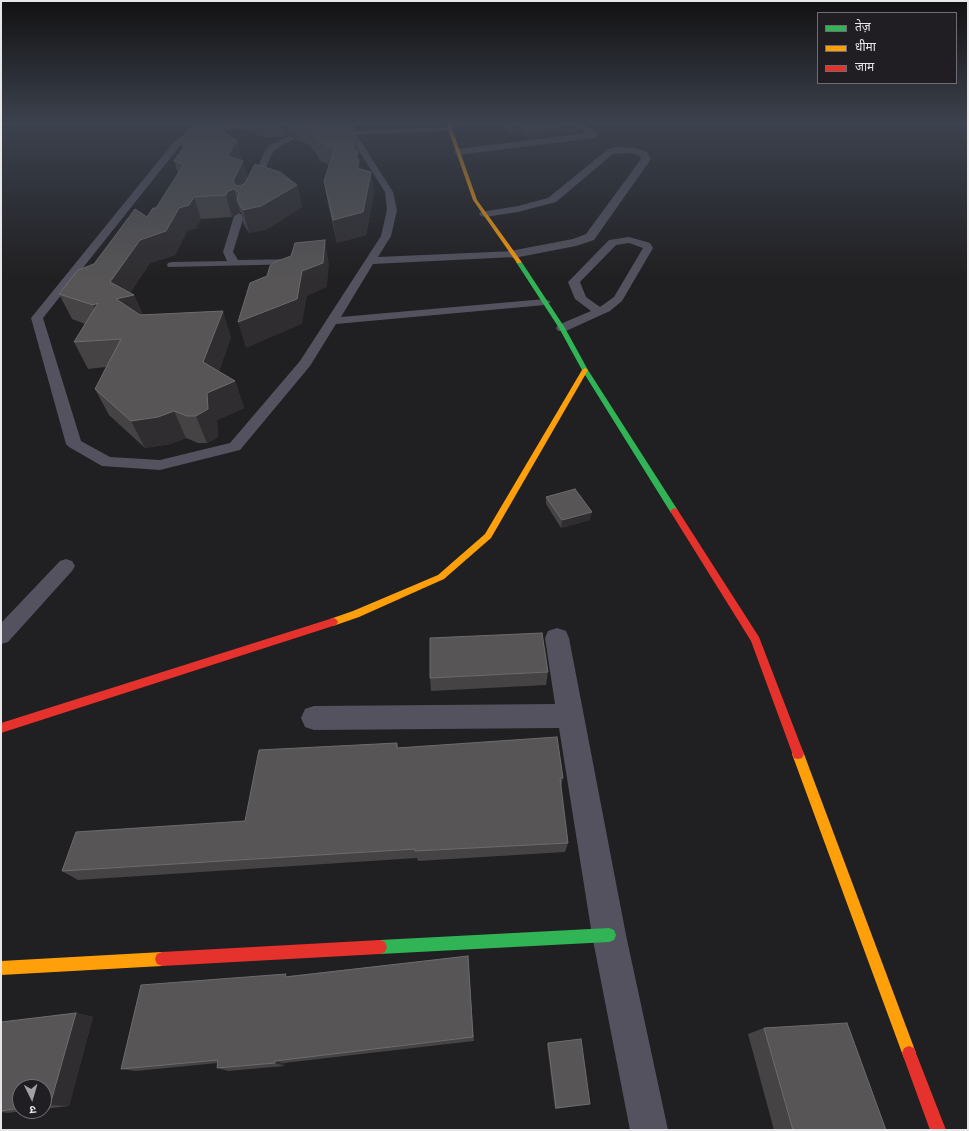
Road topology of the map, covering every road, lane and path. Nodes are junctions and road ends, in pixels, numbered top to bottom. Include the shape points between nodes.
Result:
1 (151, 176) edge
2 (258, 176) edge
3 (378, 176) edge
4 (466, 176) edge
5 (581, 176) edge
6 (634, 176) edge
7 (248, 197) edge
8 (485, 214) junction
9 (240, 216) edge
10 (514, 254) junction
11 (370, 261) junction
12 (298, 262) edge
13 (234, 263) junction
14 (172, 265) dead end
15 (545, 302) junction
16 (599, 312) junction
17 (332, 321) junction
18 (562, 328) junction
19 (585, 370) junction
20 (66, 566) dead end
21 (1, 636) edge
22 (557, 638) dead end
23 (571, 716) junction
24 (314, 718) dead end
25 (1, 728) edge
26 (608, 935) junction
27 (1, 968) edge
28 (649, 1130) edge
29 (938, 1130) edge

1 - 17 lane via 37,318 74,444 107,462 160,465 235,447 304,363
2 - 7 lane
3 - 11 lane via 389,192 392,210 386,236
4 - 8 street via 475,200
5 - 8 street via 552,200 518,210
6 - 10 street via 590,237
8 - 10 street
9 - 13 lane via 228,252
10 - 11 lane
10 - 15 street
11 - 17 lane
12 - 13 lane
13 - 14 lane
15 - 17 lane
15 - 18 street
16 - 16 lane via 618,299 648,248 646,245 629,240 613,242 574,282 581,299
16 - 18 lane
18 - 19 street
19 - 25 street via 488,536 442,577 356,614
19 - 29 street via 755,640
20 - 21 lane
22 - 23 street
23 - 24 street
23 - 26 street
26 - 27 street
26 - 28 street

